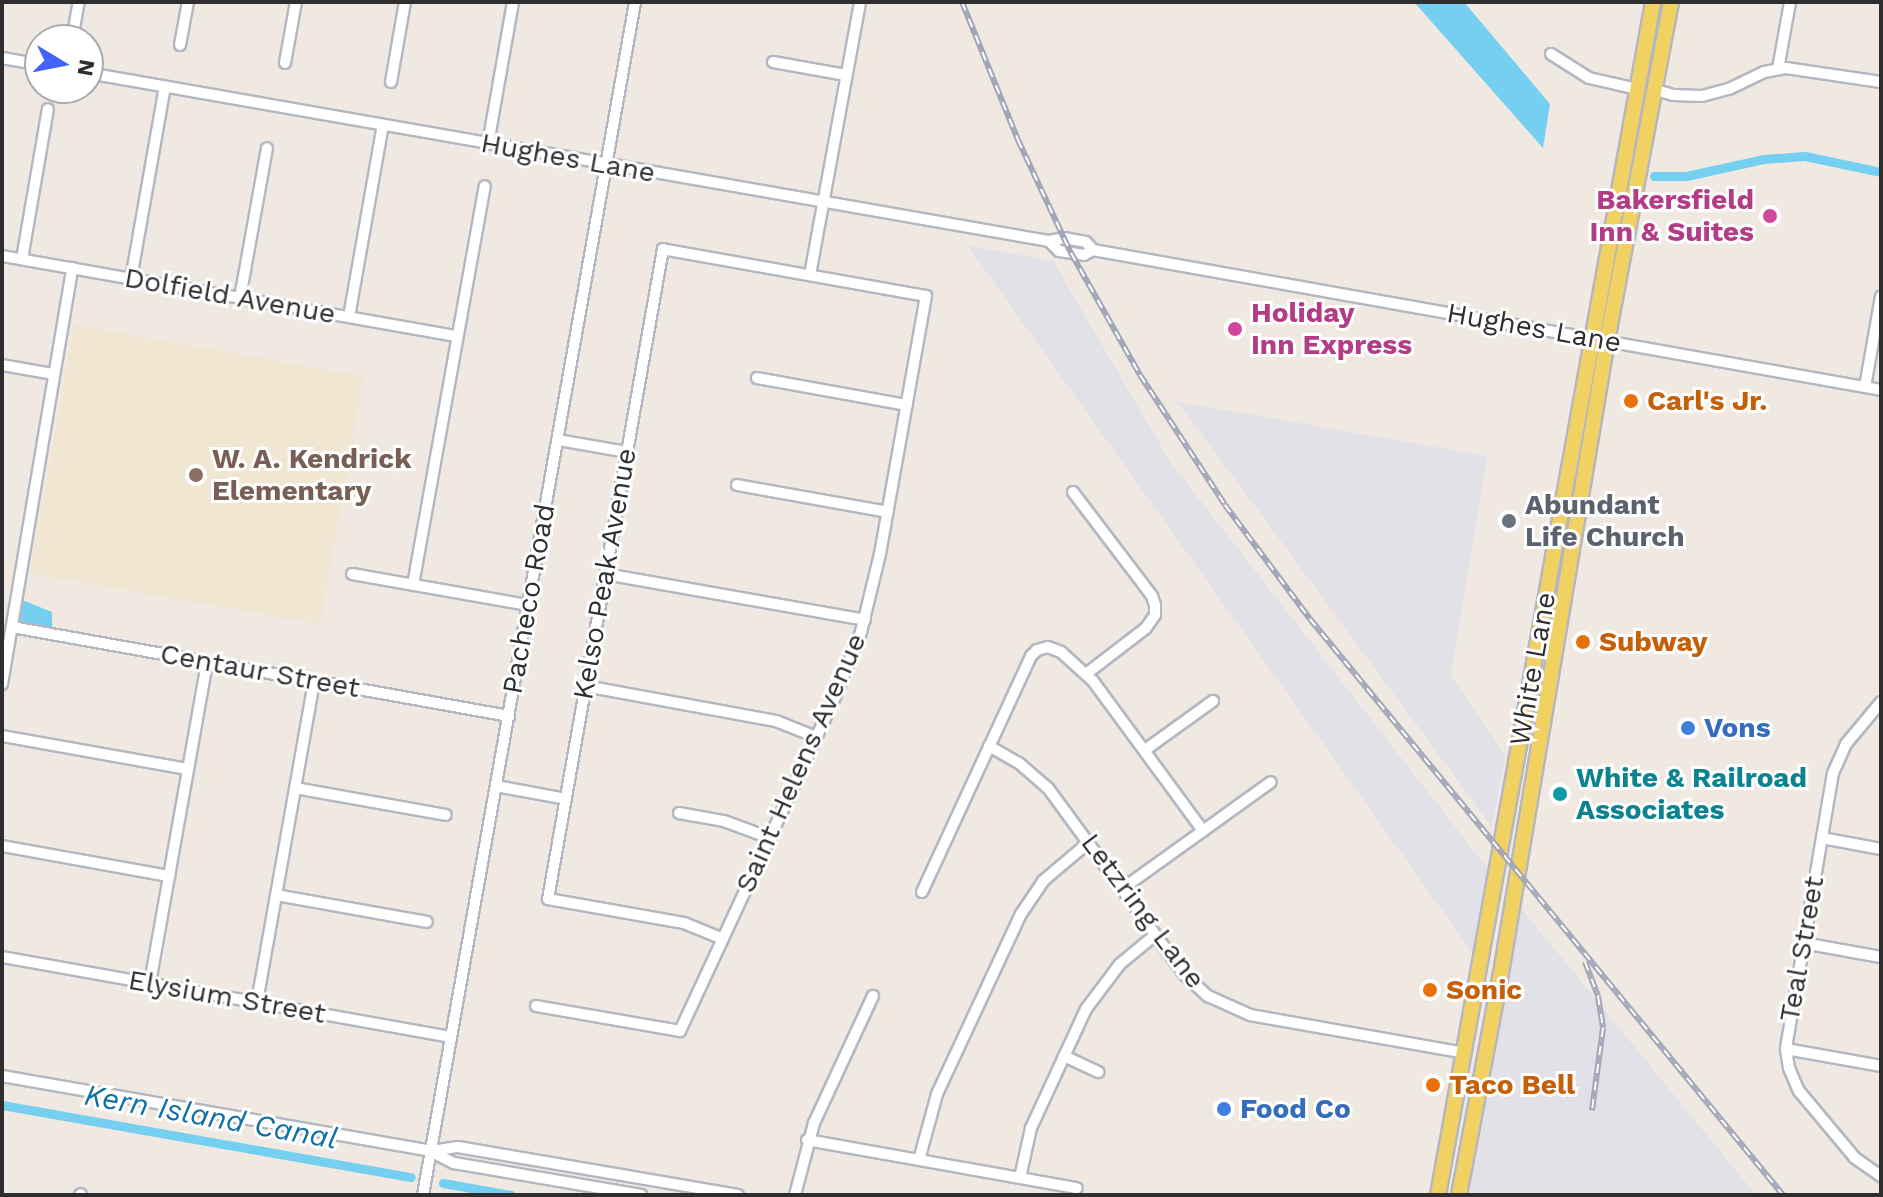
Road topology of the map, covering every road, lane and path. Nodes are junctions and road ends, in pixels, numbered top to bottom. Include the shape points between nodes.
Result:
1 (79, 2) edge
2 (188, 2) edge
3 (296, 2) edge
4 (405, 2) edge
5 (513, 2) edge
6 (635, 2) edge
7 (860, 2) edge
8 (1655, 2) edge
9 (1671, 2) edge
10 (1790, 2) edge
11 (75, 24) edge
12 (180, 45) dead end
13 (1551, 54) dead end
14 (2, 58) edge
15 (24, 62) edge
16 (773, 62) dead end
17 (285, 63) dead end
18 (1778, 69) junction
19 (846, 75) junction
20 (104, 76) edge
21 (391, 82) dead end
22 (1881, 82) edge
23 (165, 87) junction
24 (1637, 89) junction
25 (1656, 90) junction
26 (48, 109) dead end
27 (383, 125) junction
28 (488, 144) junction
29 (1645, 147) junction
30 (267, 148) dead end
31 (607, 165) junction
32 (485, 186) dead end
33 (823, 203) junction
34 (2, 256) edge
35 (22, 259) junction
36 (72, 268) junction
37 (810, 275) junction
38 (131, 279) junction
39 (1881, 296) edge
40 (240, 298) junction
41 (349, 317) junction
42 (457, 336) junction
43 (1600, 340) junction
44 (2, 365) edge
45 (53, 374) junction
46 (757, 378) dead end
47 (1865, 387) junction
48 (1881, 390) edge
49 (907, 405) junction
50 (558, 440) junction
51 (627, 452) junction
52 (737, 485) dead end
53 (1073, 492) dead end
54 (888, 512) junction
55 (352, 574) dead end
56 (605, 574) junction
57 (413, 585) junction
58 (528, 605) junction
59 (865, 620) junction
60 (12, 627) junction
61 (207, 662) junction
62 (1086, 674) junction
63 (314, 681) junction
64 (2, 684) edge
65 (585, 686) junction
66 (1213, 701) dead end
67 (1881, 702) edge
68 (509, 716) junction
69 (2, 736) edge
70 (816, 737) junction
71 (989, 746) junction
72 (1145, 750) junction
73 (188, 769) junction
74 (1514, 776) junction
75 (1271, 782) dead end
76 (496, 786) junction
77 (295, 788) junction
78 (566, 799) junction
79 (679, 813) dead end
80 (446, 815) dead end
81 (1203, 831) junction
82 (1523, 832) junction
83 (770, 838) junction
84 (1822, 838) junction
85 (1089, 842) junction
86 (2, 846) edge
87 (1881, 849) edge
88 (169, 876) junction
89 (1495, 882) junction
90 (1122, 889) junction
91 (922, 892) dead end
92 (276, 895) junction
93 (427, 922) dead end
94 (1155, 935) junction
95 (723, 939) junction
96 (1803, 943) junction
97 (2, 957) edge
98 (1881, 957) edge
99 (1479, 970) junction
100 (1501, 973) junction
101 (150, 983) junction
102 (873, 996) dead end
103 (257, 1002) junction
104 (536, 1006) dead end
105 (451, 1037) junction
106 (1786, 1049) junction
107 (1465, 1053) junction
108 (1064, 1056) junction
109 (1484, 1060) junction
110 (1881, 1066) edge
111 (1099, 1072) dead end
112 (2, 1076) edge
113 (1453, 1120) junction
114 (1474, 1121) junction
115 (807, 1140) junction
116 (430, 1151) junction
117 (919, 1160) junction
118 (615, 1174) junction
119 (1881, 1176) edge
120 (1463, 1177) junction
121 (543, 1178) junction
122 (1020, 1178) junction
123 (1077, 1188) dead end
124 (423, 1195) edge
125 (641, 1195) edge
126 (738, 1195) edge
127 (795, 1195) edge
128 (1438, 1195) edge
129 (1459, 1195) edge

1 - 11 street
2 - 12 street
3 - 17 street
4 - 21 street
5 - 28 street
6 - 31 street, Pacheco Road
7 - 19 street
8 - 24 main road, White Lane
8 - 25 main road via 1660,10 1649,71
9 - 25 main road, White Lane
10 - 18 street
13 - 24 street via 1589,78
14 - 15 street
16 - 19 street
18 - 22 street
18 - 25 street via 1702,96
19 - 33 street
20 - 23 street, Hughes Lane
23 - 27 street, Hughes Lane
23 - 38 street
24 - 29 main road via 1644,99 1639,134
24 - 43 main road, White Lane
25 - 29 main road, White Lane
26 - 35 street
27 - 28 street, Hughes Lane
27 - 41 street
28 - 31 street, Hughes Lane
29 - 43 main road, White Lane
30 - 40 street
31 - 33 street, Hughes Lane
31 - 50 street, Pacheco Road
32 - 42 street
33 - 37 street
33 - 43 street, Hughes Lane via 1049,241 1059,251 1084,255 1093,250
34 - 35 street, Dolfield Avenue
35 - 36 street, Dolfield Avenue
36 - 38 street, Dolfield Avenue
36 - 45 street
37 - 49 street, Saint Helens Avenue via 926,296
37 - 51 street, Kelso Peak Avenue via 663,249
38 - 40 street, Dolfield Avenue
39 - 47 street
40 - 41 street, Dolfield Avenue
41 - 42 street, Dolfield Avenue
42 - 57 street
43 - 47 street, Hughes Lane
43 - 74 main road, White Lane
43 - 82 main road, White Lane
44 - 45 street
45 - 60 street
46 - 49 street
47 - 48 street, Hughes Lane
49 - 54 street, Saint Helens Avenue
50 - 51 street
50 - 58 street, Pacheco Road
51 - 56 street, Kelso Peak Avenue
52 - 54 street
53 - 62 street via 1152,596 1155,615 1146,628
54 - 59 street, Saint Helens Avenue
55 - 57 street
56 - 59 street
56 - 65 street, Kelso Peak Avenue
57 - 58 street
58 - 68 street, Pacheco Road
59 - 70 street, Saint Helens Avenue
60 - 61 street, Centaur Street
60 - 64 street
61 - 63 street, Centaur Street
61 - 73 street
62 - 71 street via 1061,652 1037,650
62 - 72 street
63 - 68 street, Centaur Street
63 - 77 street
65 - 70 street via 776,721
65 - 78 street, Kelso Peak Avenue
66 - 72 street
67 - 84 street, Teal Street via 1838,758
68 - 76 street, Pacheco Road
69 - 73 street
70 - 83 street, Saint Helens Avenue
71 - 85 street, Letzring Lane via 1048,788
71 - 91 street
72 - 81 street
73 - 88 street
74 - 82 main road
74 - 89 main road, White Lane
75 - 81 street
76 - 78 street
76 - 105 street, Pacheco Road
77 - 80 street
77 - 92 street
78 - 95 street, Kelso Peak Avenue via 548,899 684,923
79 - 83 street via 742,826
81 - 90 street
82 - 100 main road, White Lane
83 - 95 street, Saint Helens Avenue
84 - 87 street
84 - 96 street, Teal Street
85 - 90 street, Letzring Lane
85 - 117 street via 1055,869 1021,914 937,1094
86 - 88 street
88 - 101 street
89 - 99 main road, White Lane
89 - 100 main road via 1501,897
90 - 94 street, Letzring Lane
92 - 93 street
92 - 103 street
94 - 107 street, Letzring Lane via 1194,985 1235,1011
94 - 108 street via 1102,984
95 - 104 street, Saint Helens Avenue via 680,1031
96 - 98 street
96 - 106 street, Teal Street
97 - 101 street, Elysium Street
99 - 107 main road, White Lane
99 - 109 main road via 1476,1037
100 - 109 main road, White Lane
101 - 103 street, Elysium Street
102 - 115 street
103 - 105 street, Elysium Street
105 - 116 street, Pacheco Road
106 - 110 street
106 - 119 street, Teal Street via 1799,1091 1855,1158
107 - 113 main road, White Lane
107 - 114 main road via 1470,1060
108 - 111 street
108 - 122 street via 1031,1128
109 - 114 main road, White Lane
112 - 116 street
113 - 120 main road via 1455,1161
113 - 128 main road, White Lane
114 - 120 main road, White Lane
115 - 117 street
115 - 127 street
116 - 118 street via 458,1147
116 - 121 street via 454,1163
116 - 124 street, Pacheco Road
117 - 122 street
118 - 121 street via 606,1182
118 - 126 street
120 - 129 main road, White Lane
121 - 125 street
122 - 123 street

